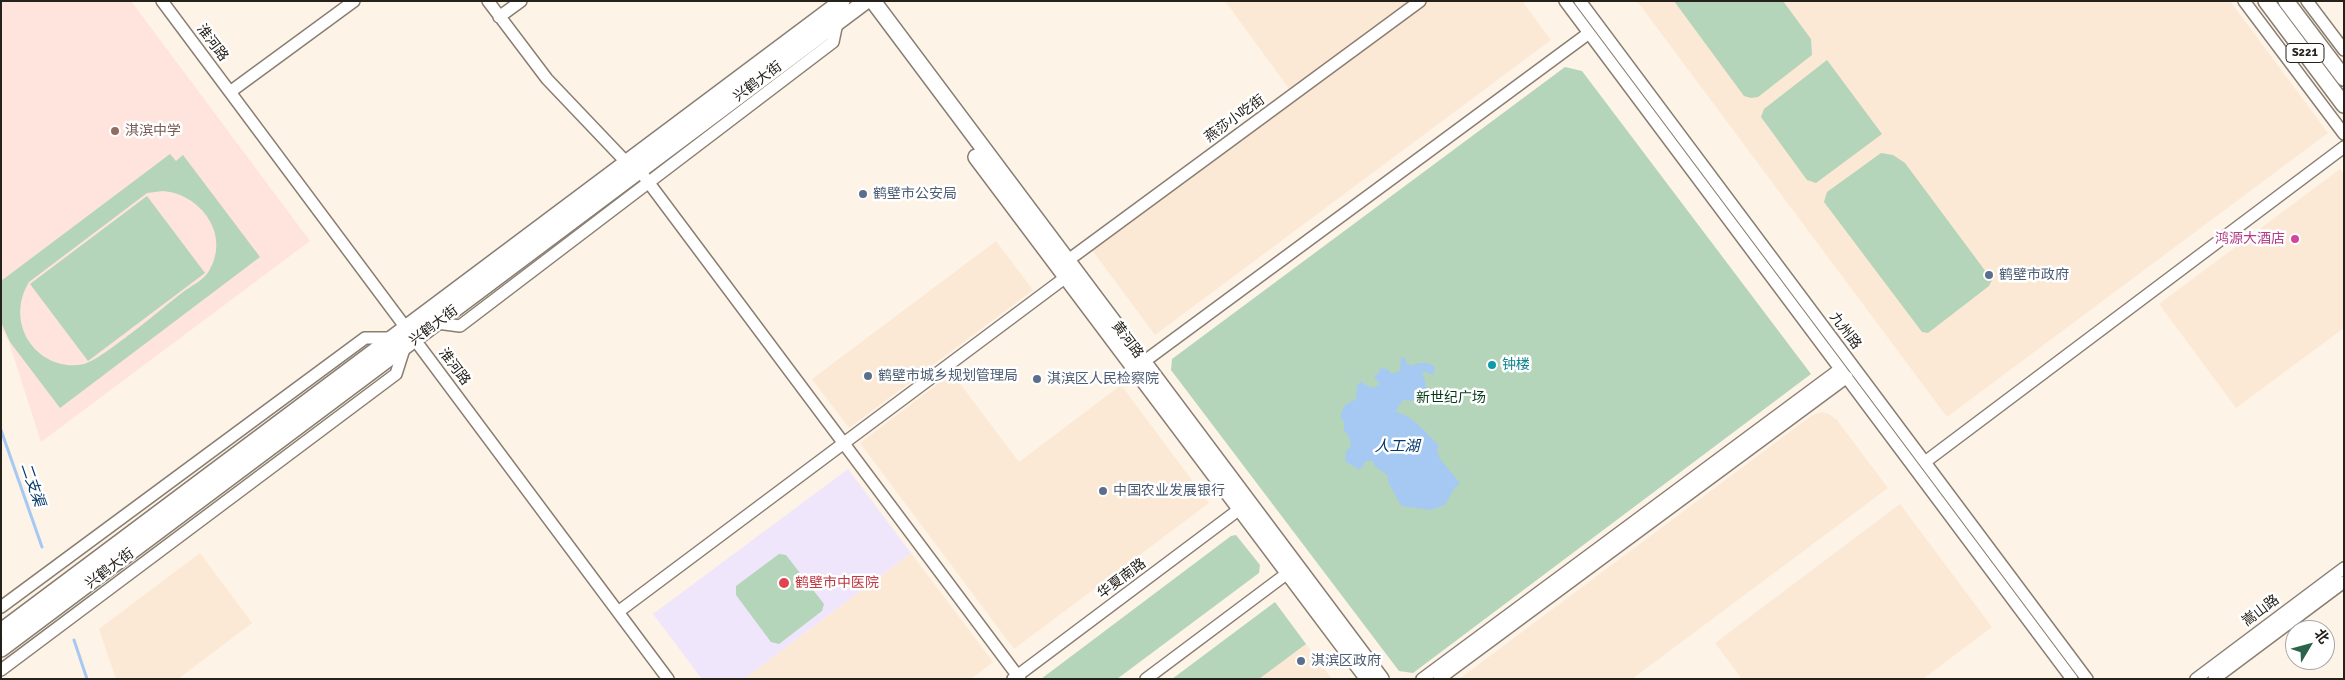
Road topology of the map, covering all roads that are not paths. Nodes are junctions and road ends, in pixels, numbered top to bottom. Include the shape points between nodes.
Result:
1 (162, 1) edge
2 (354, 1) edge
3 (488, 1) edge
4 (521, 1) edge
5 (842, 1) edge
6 (1420, 1) edge
7 (1565, 1) edge
8 (1580, 1) edge
9 (2244, 1) edge
10 (2266, 1) edge
11 (2286, 1) edge
12 (2307, 1) edge
13 (865, 2) edge
14 (499, 17) junction
15 (1589, 33) junction
16 (2344, 50) edge
17 (2344, 78) edge
18 (230, 92) junction
19 (2344, 106) edge
20 (2344, 134) edge
21 (2344, 147) edge
22 (627, 163) junction
23 (645, 177) junction
24 (1067, 261) junction
25 (1066, 277) junction
26 (405, 339) junction
27 (1139, 365) junction
28 (1844, 373) junction
29 (844, 443) junction
30 (1925, 462) junction
31 (1244, 506) junction
32 (2344, 568) edge
33 (1292, 570) junction
34 (2344, 582) edge
35 (1, 607) edge
36 (618, 612) junction
37 (1, 631) edge
38 (1, 649) edge
39 (1, 670) edge
40 (1017, 678) edge
41 (668, 679) edge
42 (1146, 679) edge
43 (1368, 679) edge
44 (1381, 679) edge
45 (1422, 679) edge
46 (1439, 679) edge
47 (2072, 679) edge
48 (2087, 679) edge
49 (2196, 679) edge
50 (2214, 679) edge

1 - 18 street, 淮河路
2 - 18 street
3 - 14 street
4 - 14 street
5 - 22 main road, 兴鹤大街
6 - 24 street, 燕莎小吃街
7 - 15 street, 九州路
8 - 30 street, 九州路
9 - 20 street
10 - 19 main road, S221
11 - 17 main road, S221
12 - 16 street
13 - 23 main road, 兴鹤大街
13 - 24 main road, 黄河路
13 - 25 main road, 黄河路
14 - 22 street via 547,79
15 - 27 street
15 - 28 street, 九州路
18 - 26 street, 淮河路
21 - 30 street
22 - 26 main road, 兴鹤大街
23 - 26 main road, 兴鹤大街 via 437,323
23 - 29 street
24 - 27 main road, 黄河路
25 - 27 main road, 黄河路
25 - 29 street
26 - 35 street via 365,338
26 - 36 street, 淮河路
26 - 37 main road, 兴鹤大街
26 - 38 main road, 兴鹤大街
26 - 39 street via 396,374
27 - 31 main road, 黄河路
28 - 45 street
28 - 46 street
28 - 47 street, 九州路
29 - 36 street
29 - 40 street
30 - 48 street, 九州路
31 - 33 main road, 黄河路
31 - 40 street, 华夏南路
32 - 49 street, 嵩山路
33 - 42 street
33 - 43 main road, 黄河路
33 - 44 main road, 黄河路
34 - 50 street, 嵩山路
36 - 41 street, 淮河路

